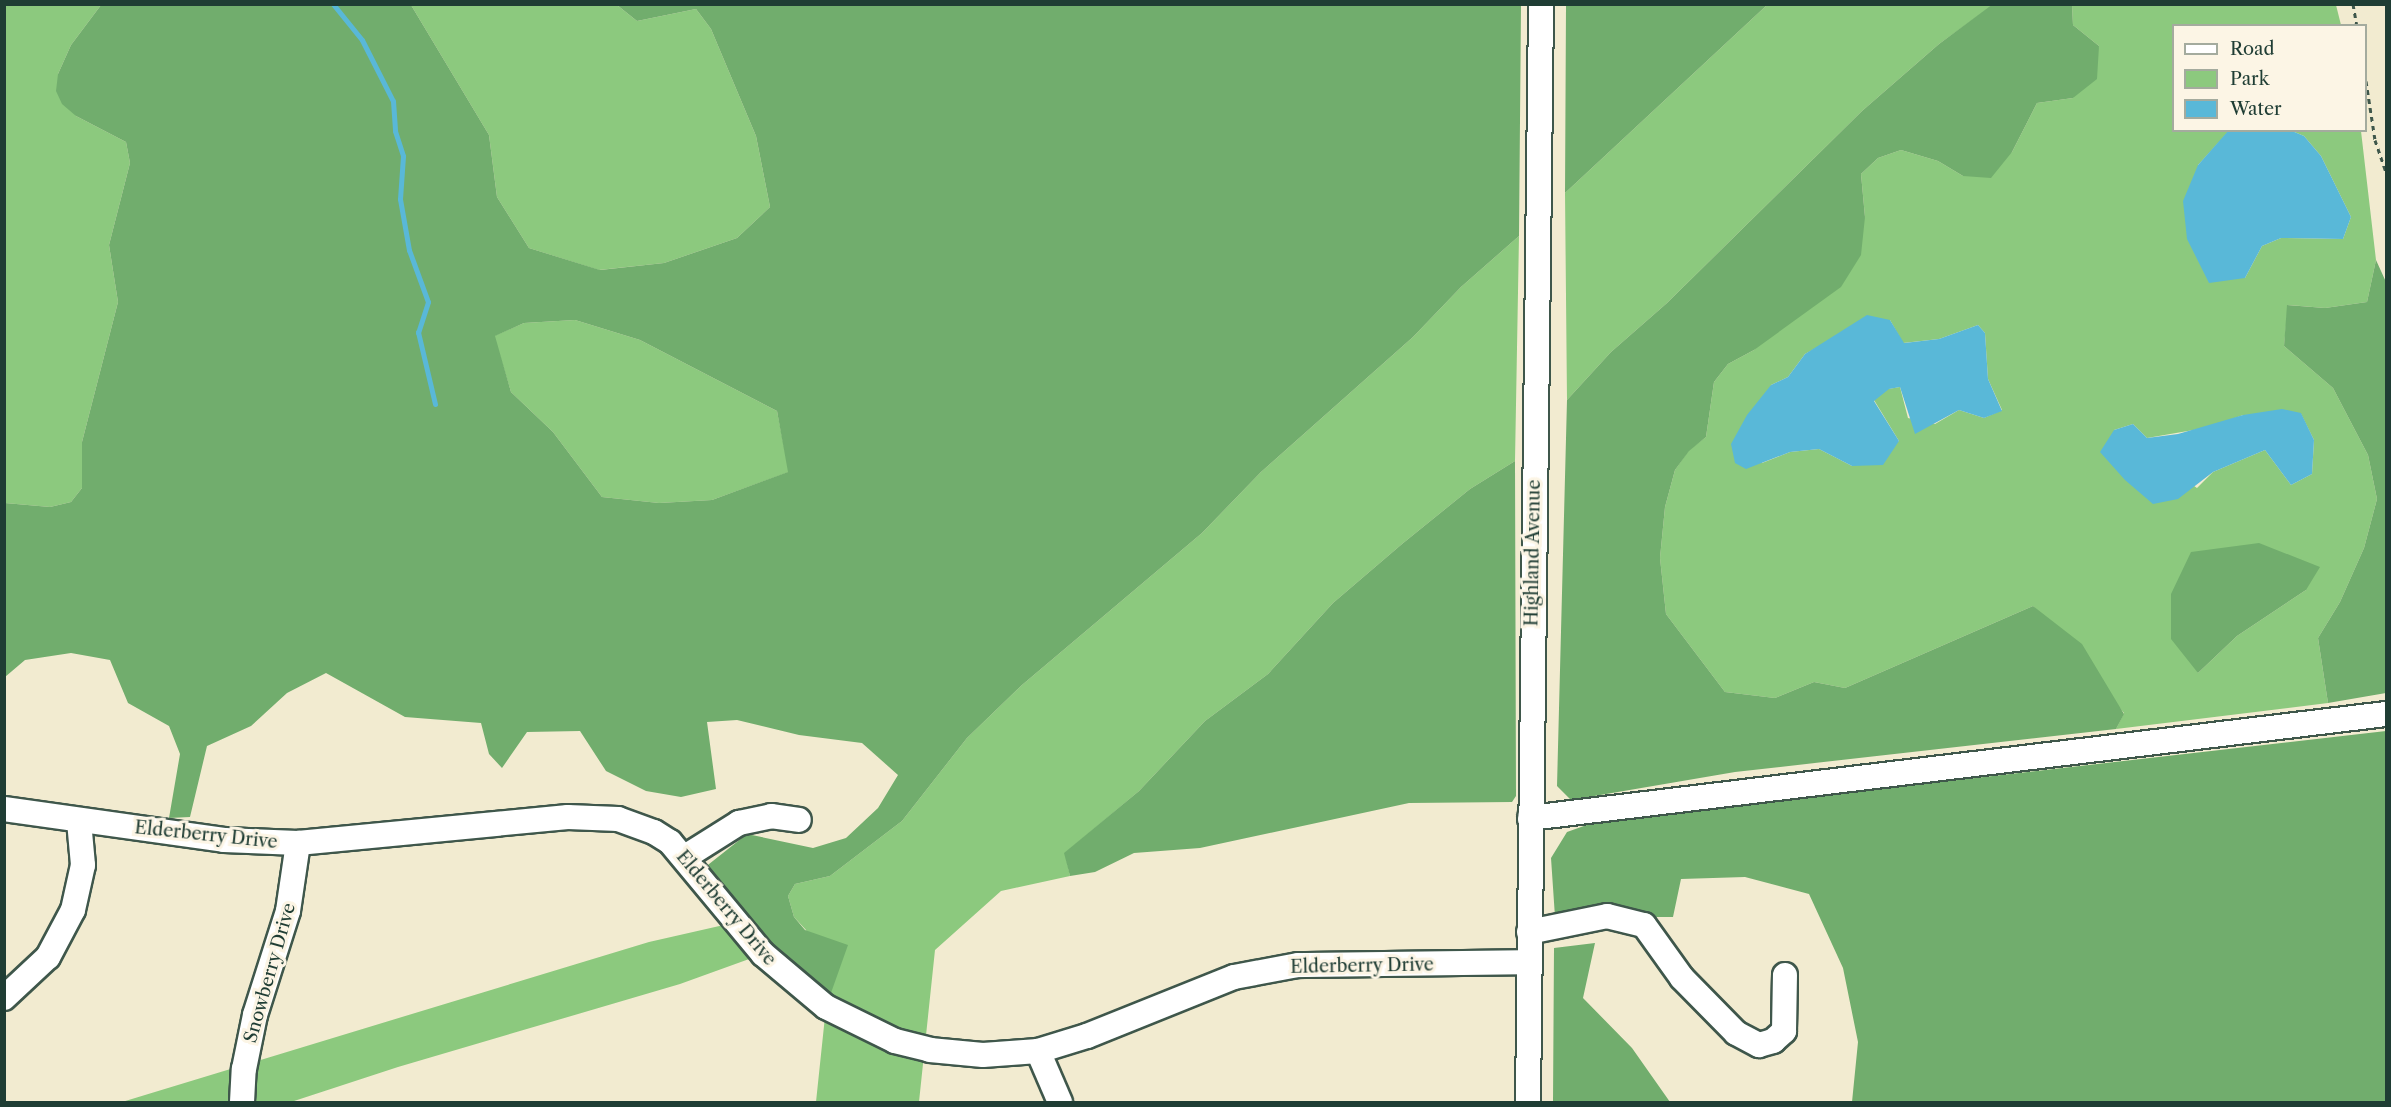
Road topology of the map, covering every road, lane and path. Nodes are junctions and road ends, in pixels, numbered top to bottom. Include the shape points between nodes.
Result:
1 (1541, 4) edge
2 (2353, 4) edge
3 (2357, 24) edge
4 (2367, 88) edge
5 (2386, 172) edge
6 (2386, 714) edge
7 (4, 809) edge
8 (1530, 818) junction
9 (799, 820) dead end
10 (79, 821) junction
11 (298, 843) junction
12 (685, 857) junction
13 (1529, 932) junction
14 (1529, 962) junction
15 (1785, 975) dead end
16 (4, 998) edge
17 (1038, 1051) junction
18 (242, 1102) edge
19 (1060, 1102) edge
20 (1528, 1102) edge

1 - 8 street, Highland Avenue
2 - 3 path
4 - 5 path via 2375,140
6 - 8 street
7 - 10 street, Elderberry Drive
8 - 13 street, Highland Avenue
9 - 12 street via 755,818 724,830
10 - 11 street, Elderberry Drive via 224,840
10 - 16 street via 83,865 73,910 48,957
11 - 12 street, Elderberry Drive via 585,816 636,824 670,842
11 - 18 street, Snowberry Drive via 288,911 255,1015
12 - 17 street, Elderberry Drive via 778,969 826,1007 860,1026 930,1050 983,1055
13 - 14 street, Highland Avenue
13 - 15 street via 1607,916 1644,925 1682,978 1736,1033 1759,1045 1773,1041 1784,1031
14 - 17 street, Elderberry Drive via 1298,964 1234,977 1087,1036
14 - 20 street, Highland Avenue
17 - 19 street

